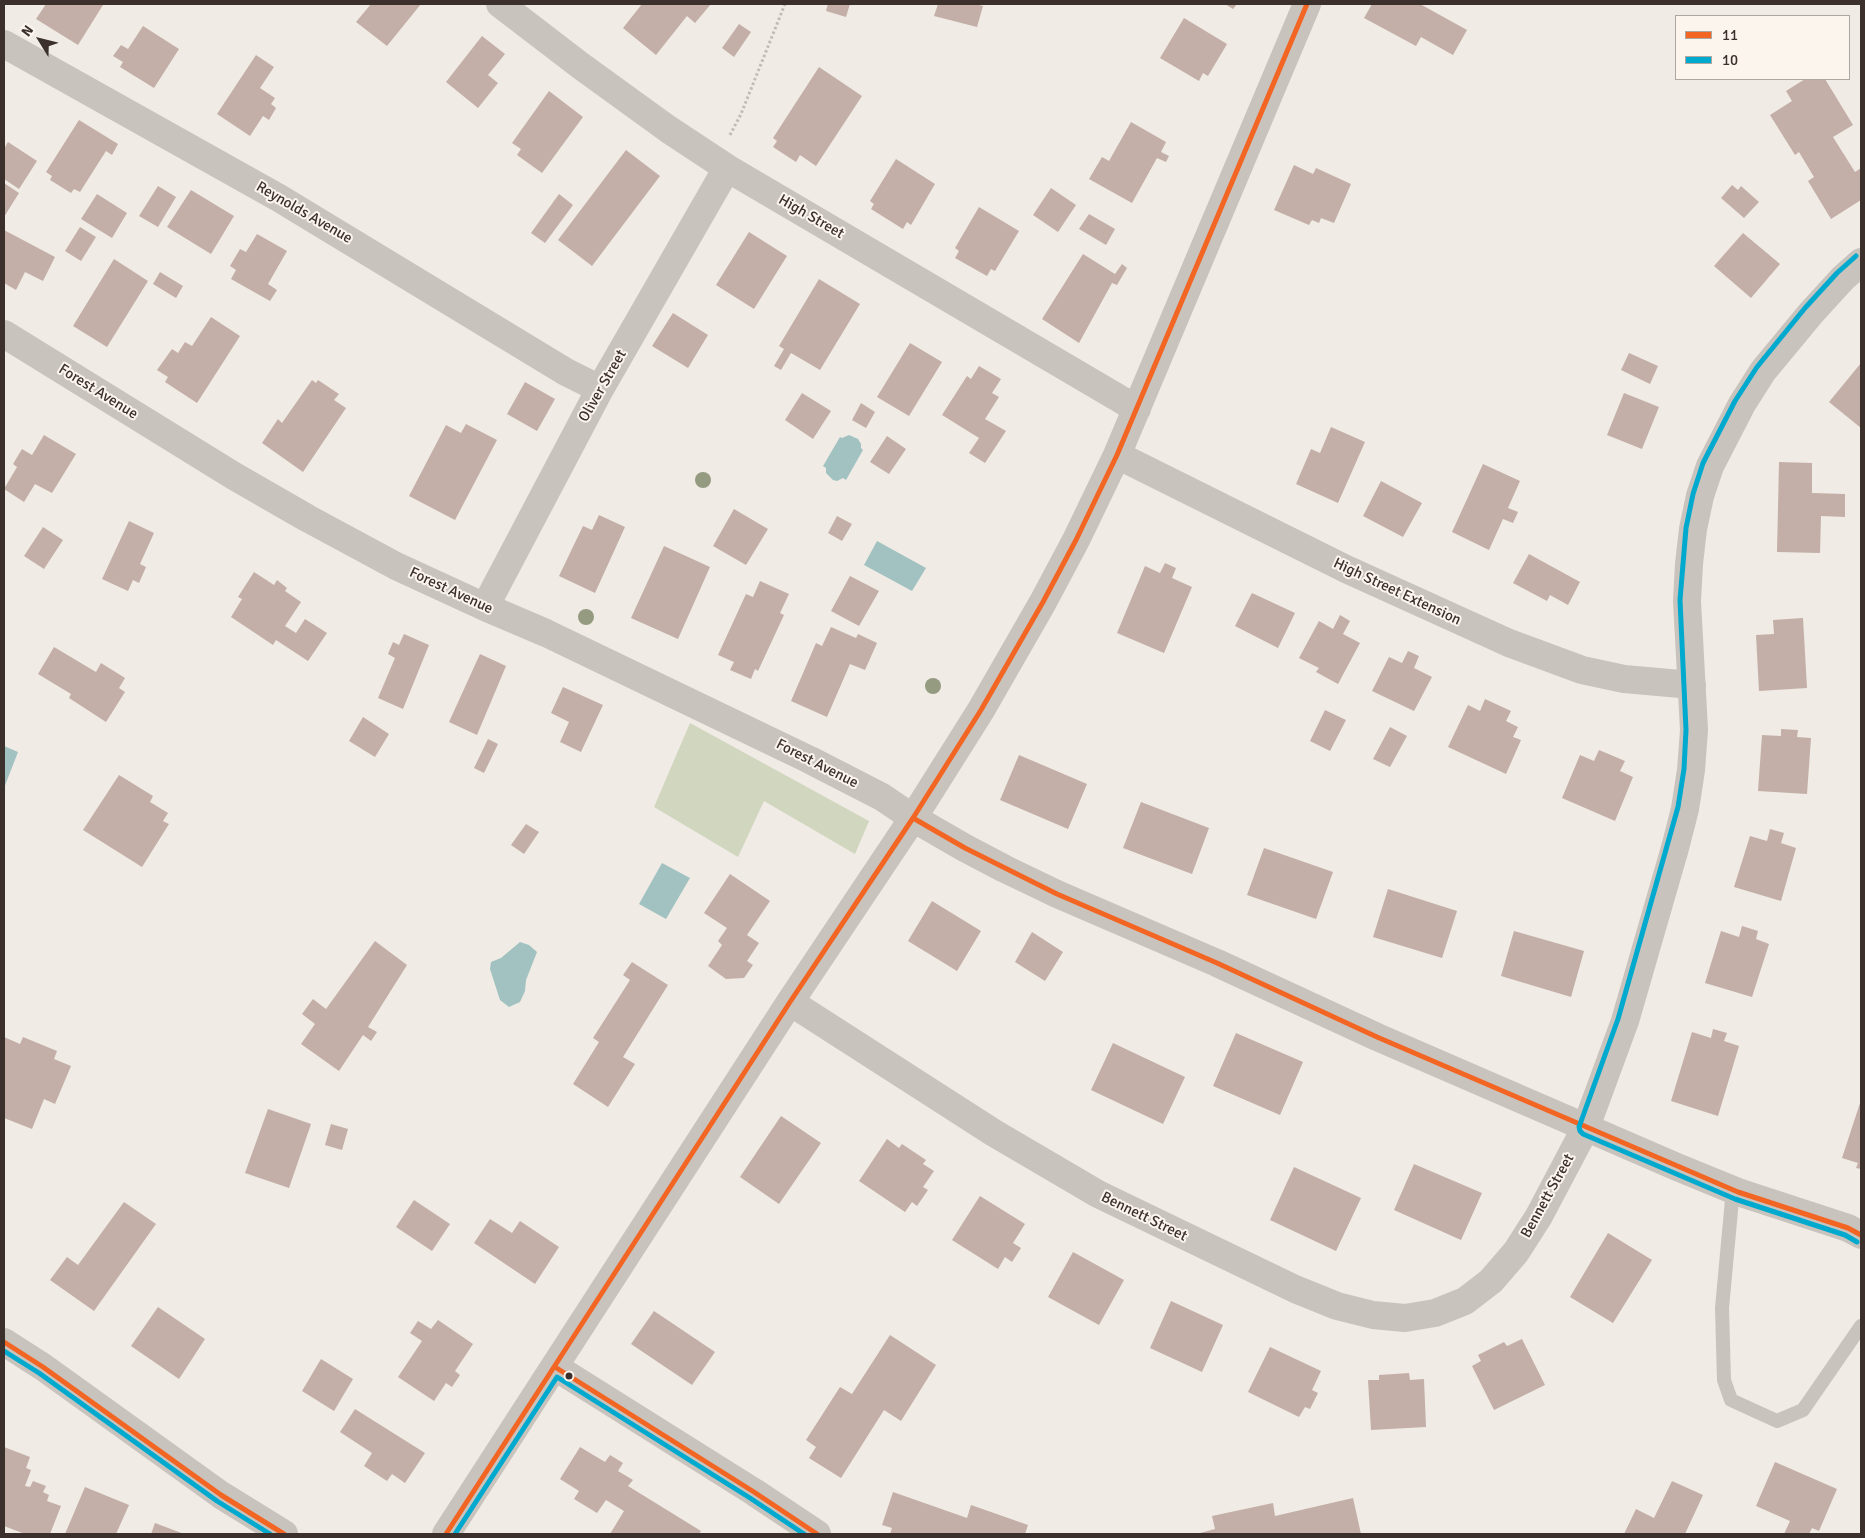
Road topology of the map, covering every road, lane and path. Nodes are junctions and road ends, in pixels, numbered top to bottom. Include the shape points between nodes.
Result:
1 (500, 4) edge
2 (785, 4) edge
3 (1307, 4) edge
4 (4, 44) edge
5 (721, 164) junction
6 (1861, 262) edge
7 (4, 334) edge
8 (600, 389) junction
9 (1137, 409) junction
10 (1117, 455) junction
11 (485, 607) junction
12 (1692, 685) junction
13 (913, 818) junction
14 (790, 1002) junction
15 (1586, 1128) junction
16 (1733, 1189) junction
17 (1861, 1235) edge
18 (1861, 1326) edge
19 (4, 1342) edge
20 (555, 1367) junction
21 (284, 1534) edge
22 (446, 1534) edge
23 (817, 1534) edge

1 - 5 street, High Street via 668,129
2 - 5 path
3 - 9 street
4 - 8 street, Reynolds Avenue via 279,198 566,372
5 - 8 street, Oliver Street
5 - 9 street, High Street
6 - 12 street, Bennett Street via 1810,312 1763,371 1710,466 1700,496 1689,564 1687,609
7 - 11 street, Forest Avenue via 307,518 396,566
8 - 11 street, Oliver Street
9 - 10 street
10 - 12 street, High Street Extension via 1346,569 1509,643 1582,670 1624,679
10 - 13 street via 1043,602 982,710
11 - 13 street, Forest Avenue via 546,632 770,740 882,797
12 - 15 street, Bennett Street via 1694,730 1683,817 1625,1020
13 - 14 street
13 - 15 street, Forest Avenue via 1057,894
14 - 15 street, Bennett Street via 994,1133 1098,1194 1295,1289 1336,1306 1373,1315 1405,1318 1436,1313 1465,1301 1491,1281 1516,1252 1539,1216
14 - 20 street
15 - 16 street, Forest Avenue
16 - 17 street, Forest Avenue
16 - 18 lane via 1722,1308 1724,1380 1731,1400 1777,1420 1803,1410
19 - 21 street via 221,1495
20 - 22 street
20 - 23 street

